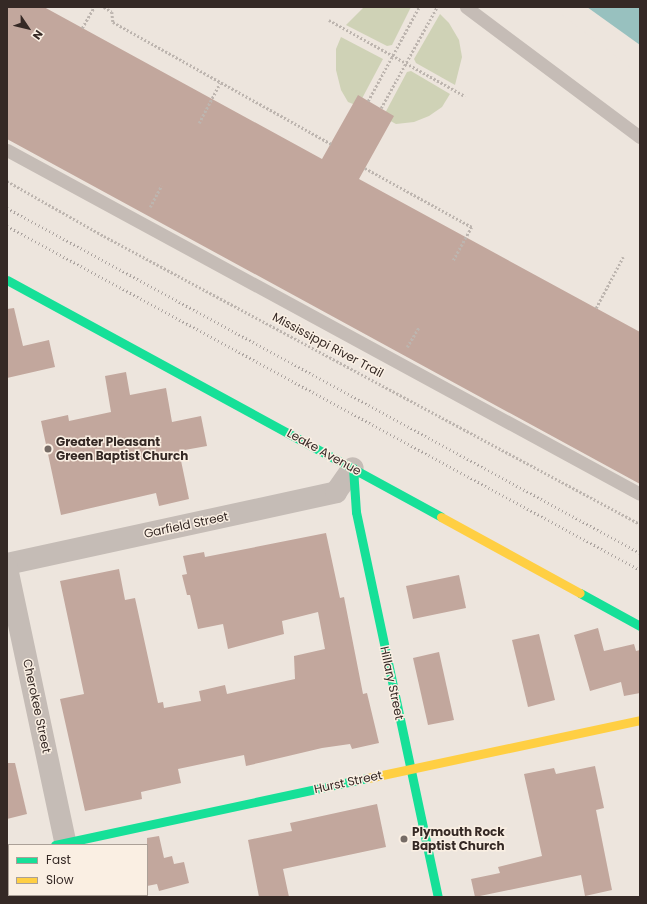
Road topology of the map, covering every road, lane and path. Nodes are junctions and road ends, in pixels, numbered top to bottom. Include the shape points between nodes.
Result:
1 (94, 7) edge
2 (104, 7) edge
3 (420, 7) edge
4 (437, 7) edge
5 (466, 7) edge
6 (329, 20) dead end
7 (82, 28) dead end
8 (393, 56) junction
9 (406, 64) junction
10 (220, 83) junction
11 (465, 96) dead end
12 (368, 101) dead end
13 (381, 108) dead end
14 (199, 123) dead end
15 (640, 137) edge
16 (330, 144) dead end
17 (7, 150) edge
18 (365, 168) dead end
19 (7, 181) edge
20 (161, 186) dead end
21 (148, 211) dead end
22 (623, 257) dead end
23 (453, 262) dead end
24 (7, 280) edge
25 (596, 308) dead end
26 (419, 327) dead end
27 (405, 351) dead end
28 (353, 468) junction
29 (640, 494) edge
30 (640, 524) edge
31 (7, 564) edge
32 (7, 568) edge
33 (640, 626) edge
34 (640, 720) edge
35 (410, 768) junction
36 (62, 844) edge
37 (438, 897) edge

1 - 7 path
2 - 10 path via 112,12 113,22
3 - 8 path
4 - 9 path
5 - 15 lane
6 - 8 path
8 - 9 path
8 - 12 path
9 - 11 path
9 - 13 path
10 - 14 path
10 - 16 path
17 - 29 lane
18 - 23 path via 472,227
19 - 30 path, Mississippi River Trail via 104,236
20 - 21 path
22 - 25 path
24 - 28 street, Leake Avenue
26 - 27 path
28 - 31 street, Garfield Street via 336,492
28 - 33 street, Leake Avenue
28 - 35 street, Hillary Street via 356,512
32 - 36 street, Cherokee Street
34 - 35 street, Hurst Street
35 - 36 street, Hurst Street
35 - 37 street, Hillary Street

